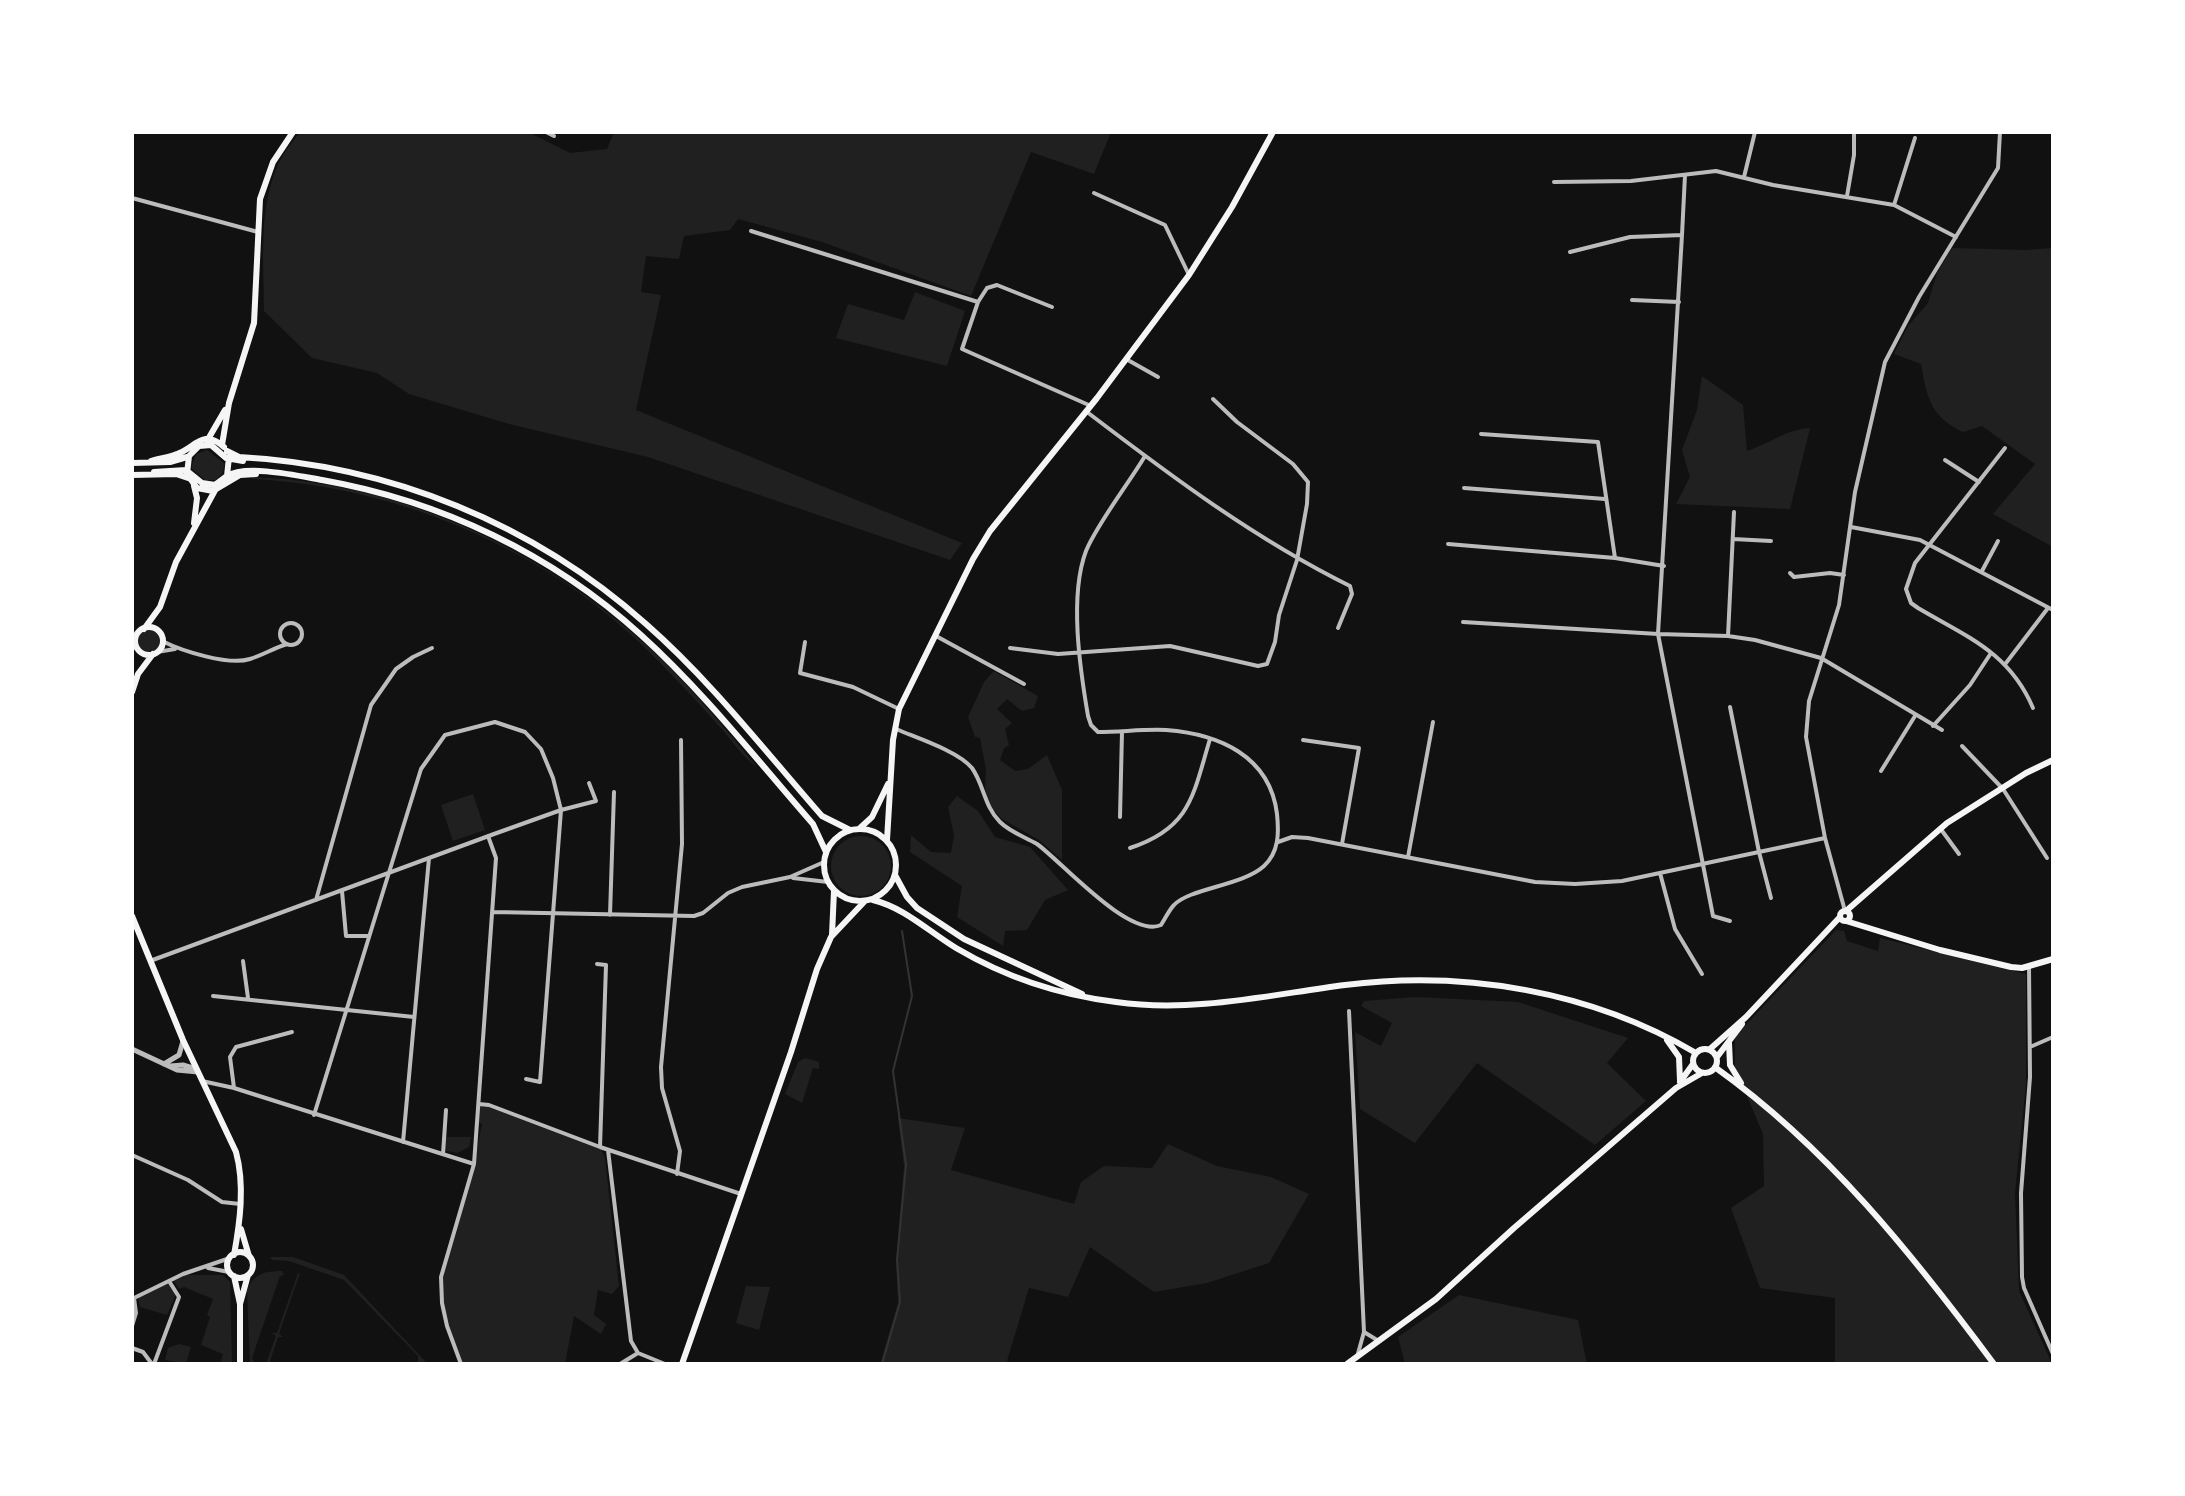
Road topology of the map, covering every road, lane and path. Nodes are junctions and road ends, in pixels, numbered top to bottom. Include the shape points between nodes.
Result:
1 (293, 132) edge
2 (546, 132) edge
3 (1273, 132) edge
4 (1755, 132) edge
5 (1854, 132) edge
6 (2000, 132) edge
7 (554, 136) dead end
8 (1915, 138) dead end
9 (1685, 175) junction
10 (1744, 177) junction
11 (1554, 182) dead end
12 (1094, 193) dead end
13 (1847, 196) junction
14 (132, 198) edge
15 (1894, 205) junction
16 (751, 231) dead end
17 (258, 232) junction
18 (1682, 235) junction
19 (1957, 238) junction
20 (1570, 252) dead end
21 (1189, 275) junction
22 (1632, 300) dead end
23 (978, 302) junction
24 (1679, 302) junction
25 (1052, 307) dead end
26 (1126, 359) junction
27 (1158, 377) dead end
28 (1213, 399) dead end
29 (229, 403) junction
30 (1089, 409) junction
31 (1481, 434) dead end
32 (205, 442) junction
33 (224, 448) junction
34 (2005, 448) dead end
35 (186, 454) junction
36 (1145, 456) junction
37 (230, 459) junction
38 (264, 460) junction
39 (1945, 460) dead end
40 (132, 463) edge
41 (187, 474) junction
42 (132, 475) edge
43 (228, 478) junction
44 (1979, 482) junction
45 (219, 483) junction
46 (194, 485) junction
47 (1464, 488) dead end
48 (213, 491) junction
49 (1605, 499) junction
50 (1734, 512) dead end
51 (194, 526) junction
52 (1851, 527) junction
53 (1733, 539) junction
54 (1771, 541) dead end
55 (1998, 541) dead end
56 (1448, 544) dead end
57 (1930, 544) junction
58 (1615, 558) junction
59 (1297, 560) junction
60 (1664, 566) junction
61 (1982, 571) junction
62 (1790, 573) dead end
63 (1844, 575) junction
64 (160, 607) junction
65 (2051, 608) edge
66 (1463, 622) dead end
67 (1338, 628) dead end
68 (144, 629) junction
69 (1658, 634) junction
70 (934, 635) junction
71 (280, 636) junction
72 (1728, 636) junction
73 (161, 637) junction
74 (805, 642) dead end
75 (287, 644) junction
76 (432, 648) dead end
77 (1010, 648) dead end
78 (178, 649) junction
79 (273, 649) junction
80 (138, 650) junction
81 (1081, 651) junction
82 (155, 653) junction
83 (1992, 653) junction
84 (1821, 658) junction
85 (2006, 663) junction
86 (138, 674) junction
87 (1024, 684) dead end
88 (132, 692) edge
89 (1730, 707) dead end
90 (2033, 708) dead end
91 (899, 709) junction
92 (1915, 716) junction
93 (1433, 722) dead end
94 (1933, 726) junction
95 (894, 728) junction
96 (1942, 730) dead end
97 (1122, 732) junction
98 (1210, 739) junction
99 (681, 740) dead end
100 (1303, 740) dead end
101 (1962, 746) dead end
102 (2053, 760) edge
103 (1881, 771) dead end
104 (891, 777) junction
105 (589, 783) dead end
106 (2003, 789) junction
107 (614, 792) dead end
108 (561, 810) junction
109 (1120, 817) dead end
110 (1940, 828) junction
111 (860, 829) junction
112 (850, 830) junction
113 (488, 836) junction
114 (1825, 838) junction
115 (887, 840) junction
116 (1278, 842) junction
117 (1342, 844) junction
118 (1130, 848) dead end
119 (826, 852) junction
120 (1759, 852) junction
121 (1959, 854) dead end
122 (1408, 857) junction
123 (429, 858) junction
124 (2047, 858) dead end
125 (824, 862) junction
126 (1703, 862) junction
127 (1660, 873) junction
128 (387, 874) junction
129 (895, 875) junction
130 (790, 877) junction
131 (828, 882) junction
132 (342, 891) junction
133 (834, 891) junction
134 (1771, 898) dead end
135 (316, 900) junction
136 (873, 900) junction
137 (864, 902) junction
138 (493, 912) junction
139 (554, 915) junction
140 (610, 915) junction
141 (132, 916) edge
142 (675, 916) junction
143 (1845, 916) junction
144 (1730, 921) dead end
145 (368, 936) junction
146 (831, 937) junction
147 (2053, 959) edge
148 (243, 961) dead end
149 (150, 962) junction
150 (597, 964) dead end
151 (2029, 966) junction
152 (1702, 974) dead end
153 (213, 996) dead end
154 (249, 999) junction
155 (1092, 999) junction
156 (345, 1010) junction
157 (1349, 1011) dead end
158 (414, 1017) junction
159 (1746, 1017) junction
160 (292, 1032) dead end
161 (1662, 1034) junction
162 (2053, 1037) edge
163 (183, 1040) junction
164 (1729, 1043) junction
165 (2030, 1047) junction
166 (132, 1049) edge
167 (1710, 1049) junction
168 (1696, 1053) junction
169 (1717, 1057) junction
170 (1693, 1064) junction
171 (167, 1065) junction
172 (1716, 1068) junction
173 (197, 1071) junction
174 (1702, 1073) junction
175 (526, 1079) dead end
176 (202, 1081) junction
177 (1678, 1085) junction
178 (234, 1088) junction
179 (1746, 1089) junction
180 (479, 1104) junction
181 (446, 1110) dead end
182 (314, 1115) junction
183 (403, 1142) junction
184 (600, 1147) junction
185 (608, 1150) junction
186 (443, 1154) junction
187 (132, 1155) edge
188 (474, 1164) junction
189 (677, 1174) junction
190 (741, 1194) junction
191 (240, 1204) junction
192 (240, 1228) junction
193 (232, 1256) junction
194 (249, 1256) junction
195 (206, 1267) junction
196 (232, 1274) junction
197 (248, 1275) junction
198 (169, 1281) junction
199 (133, 1299) edge
200 (240, 1304) junction
201 (132, 1326) edge
202 (1364, 1332) junction
203 (1379, 1342) junction
204 (132, 1348) edge
205 (638, 1353) junction
206 (2053, 1354) edge
207 (1356, 1357) junction
208 (153, 1364) edge
209 (240, 1364) edge
210 (461, 1364) edge
211 (620, 1364) edge
212 (665, 1364) edge
213 (682, 1364) edge
214 (1347, 1364) edge
215 (1994, 1364) edge

1 - 17 main road via 267,177
2 - 7 street
3 - 21 main road
4 - 10 street
5 - 13 street
6 - 19 street via 1998,168
8 - 15 street
9 - 10 street via 1716,171
9 - 11 street
9 - 18 street
10 - 13 street
12 - 21 street via 1165,225
13 - 15 street
14 - 17 street
15 - 19 street
16 - 23 street
17 - 29 main road via 254,323
18 - 20 street via 1630,237
18 - 24 street
19 - 52 street via 1885,362
21 - 26 main road
22 - 24 street
23 - 25 street via 987,288 997,285
23 - 30 street via 962,349
24 - 60 street
26 - 27 street
26 - 30 main road
28 - 59 street via 1308,482
29 - 32 main road
29 - 33 main road
30 - 36 street
30 - 70 main road via 990,531
31 - 49 street via 1598,442
32 - 33 main road
32 - 35 main road via 195,442
32 - 37 main road
33 - 37 main road
33 - 38 main road via 236,456
34 - 44 street
35 - 40 main road via 170,462
35 - 41 main road
36 - 59 street
36 - 81 street via 1088,547 1079,572
37 - 38 main road
37 - 43 main road
38 - 112 main road via 359,474 414,489 513,531 562,559 648,625 822,816
39 - 44 street
41 - 42 main road
41 - 45 main road via 202,483
41 - 46 main road
43 - 45 main road
43 - 48 main road
43 - 119 main road via 242,470 357,486 411,501 510,543 556,570 595,596 687,680 813,824
44 - 57 street
45 - 48 main road
46 - 48 main road
46 - 51 main road
47 - 49 street
48 - 51 main road
49 - 58 street
50 - 53 street
51 - 64 main road
52 - 57 street
52 - 63 street
53 - 54 street
53 - 72 street
55 - 61 street
56 - 58 street
57 - 61 street
57 - 83 street via 1909,576 1908,596 1918,608
58 - 60 street
59 - 67 street via 1350,586 1352,594
59 - 81 street via 1264,666 1170,646
60 - 69 street
61 - 65 street
62 - 63 street
63 - 84 street
64 - 68 main road
64 - 73 main road
65 - 85 street
66 - 69 street
68 - 73 main road via 153,628
68 - 80 main road via 136,638
69 - 72 street
69 - 126 street
70 - 87 street
70 - 91 main road
71 - 75 street
71 - 75 street via 285,624 299,626 300,640
71 - 79 street
72 - 84 street
73 - 78 street
73 - 82 main road
74 - 91 street via 800,673 853,687
75 - 79 street
76 - 135 street via 396,669 371,705
77 - 81 street
78 - 79 street via 242,661
78 - 82 street
80 - 82 main road
80 - 86 main road
81 - 97 street via 1094,730
82 - 86 main road
83 - 85 street
83 - 94 street
84 - 92 street
84 - 114 street via 1806,737
85 - 90 street
86 - 88 main road
89 - 120 street
91 - 95 main road
92 - 94 street
92 - 103 street
93 - 122 street
94 - 96 street
95 - 104 main road
95 - 116 street via 972,768 988,808 1002,825 1038,845 1110,909 1155,928 1179,901 1236,882 1264,866
97 - 98 street via 1167,730
97 - 109 street
98 - 116 street via 1239,752 1265,774 1276,804
98 - 118 street via 1186,809 1168,830
99 - 142 street via 682,844
100 - 117 street via 1359,748
101 - 106 street
102 - 106 main road
104 - 111 main road via 879,806
104 - 115 main road
105 - 108 street via 596,801
106 - 110 main road
106 - 124 street
107 - 140 street
108 - 113 street
108 - 128 street via 541,749 525,732 495,722 445,735 421,769
108 - 139 street
110 - 121 street
110 - 143 main road
111 - 112 main road
111 - 115 main road
112 - 119 main road
113 - 123 street
113 - 138 street via 496,858
114 - 120 street
114 - 143 street
115 - 129 main road via 897,863
116 - 117 street via 1292,837
117 - 122 street
119 - 125 main road
120 - 126 street
120 - 134 street
122 - 127 street via 1554,883 1622,881
123 - 128 street
123 - 158 street
125 - 130 street
125 - 131 main road
126 - 127 street
126 - 144 street via 1713,916
127 - 152 street via 1675,929
128 - 132 street
128 - 145 street
129 - 136 main road
129 - 155 main road via 917,908 964,939
130 - 131 street
130 - 142 street via 742,887 703,913
131 - 133 main road
132 - 135 street
132 - 145 street via 346,936
133 - 137 main road
133 - 146 main road
135 - 149 street
136 - 137 main road
136 - 155 main road via 902,911 993,967
137 - 146 main road
138 - 139 street
138 - 180 street
139 - 140 street
139 - 175 street via 540,1082
140 - 142 street
141 - 149 main road
142 - 189 street via 661,1067 680,1151
143 - 151 main road via 1940,950 2011,967
143 - 159 main road
145 - 156 street
146 - 190 main road
147 - 151 main road
148 - 154 street
149 - 163 main road
150 - 184 street via 606,965
151 - 165 street
153 - 154 street
154 - 156 street
155 - 161 main road via 1175,1006 1379,982 1460,982 1552,996
156 - 158 street
156 - 182 street
157 - 202 street
158 - 183 street
159 - 164 main road
159 - 167 main road
160 - 178 street via 236,1047 230,1057
161 - 168 main road
161 - 177 main road via 1679,1057
162 - 165 street
163 - 171 street via 179,1055
163 - 173 main road
164 - 169 main road
164 - 179 main road via 1730,1065
165 - 206 street via 2022,1277
166 - 171 street
167 - 168 main road
167 - 169 main road
168 - 170 main road
169 - 172 main road
170 - 174 main road
170 - 177 main road
171 - 173 street
172 - 174 main road
172 - 179 main road
173 - 176 main road
174 - 177 main road
176 - 178 street
176 - 191 main road via 236,1152
177 - 203 main road via 1436,1299
178 - 182 street
179 - 215 main road via 1856,1194
180 - 184 street
180 - 188 street
181 - 186 street
182 - 183 street
183 - 186 street
184 - 185 street
185 - 189 street
185 - 205 street via 627,1323
186 - 188 street
187 - 191 street via 222,1202
188 - 210 street via 441,1277 447,1326
189 - 190 street
190 - 213 main road
191 - 192 main road
192 - 193 main road
192 - 194 main road
193 - 194 main road
193 - 195 street
193 - 196 main road
194 - 197 main road via 253,1266
195 - 196 street
195 - 198 street
196 - 197 main road
196 - 200 main road
197 - 200 main road
198 - 199 street
198 - 208 street via 179,1297
199 - 201 street
200 - 209 main road
202 - 203 street
202 - 207 street
203 - 207 main road
204 - 208 street
205 - 211 street
205 - 212 street
207 - 214 main road

